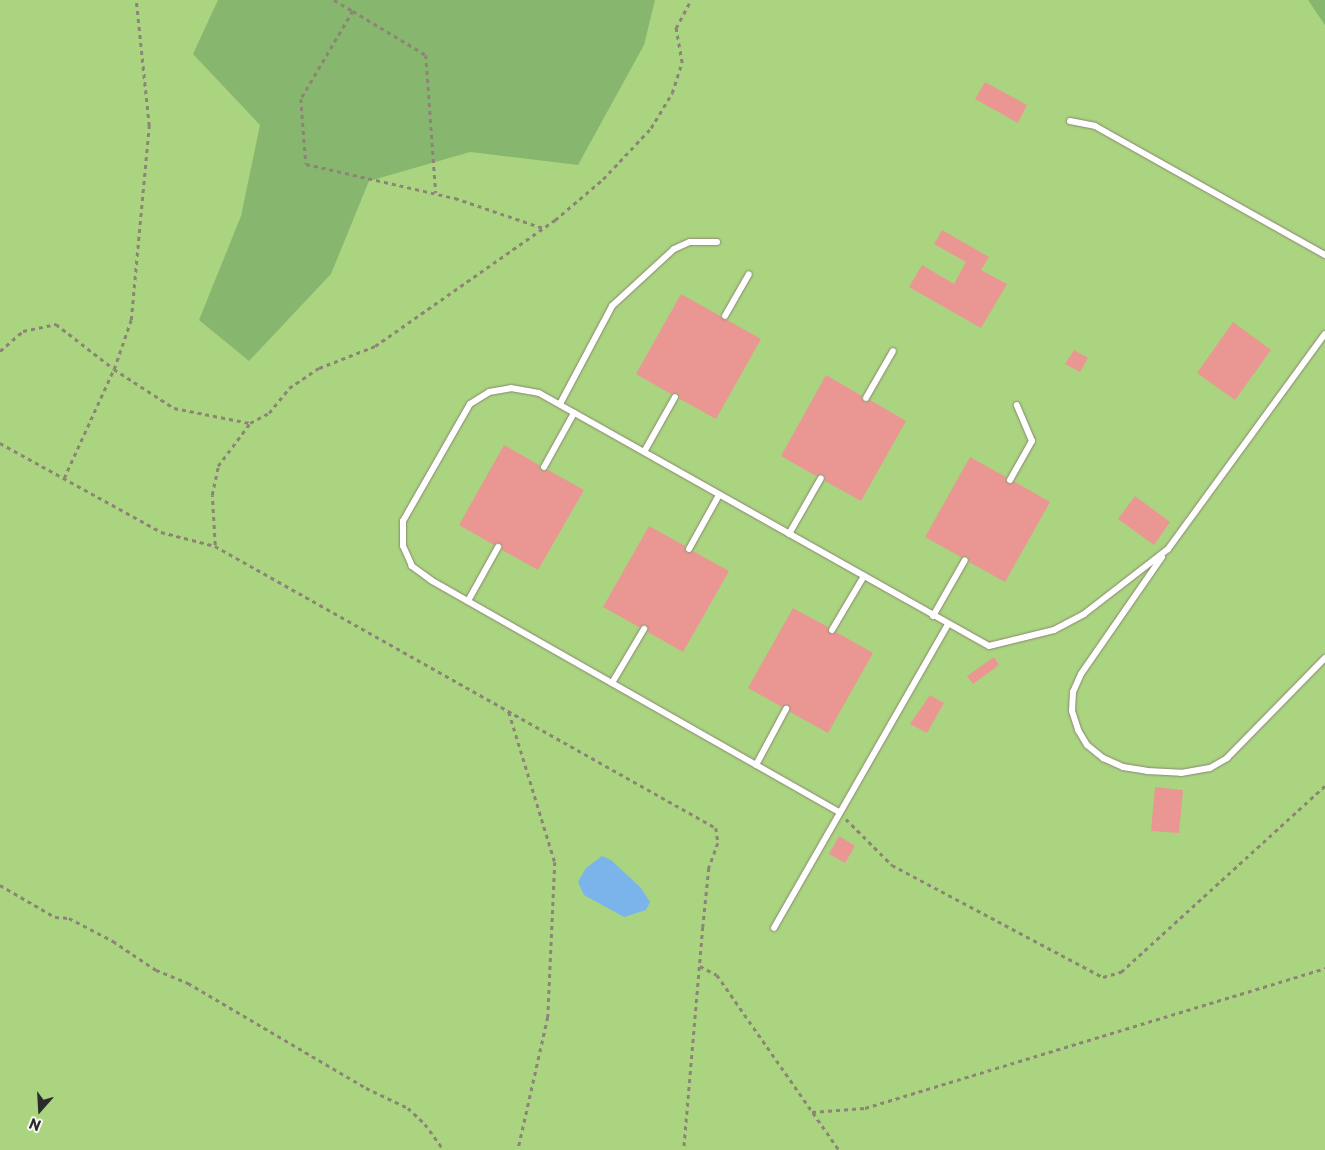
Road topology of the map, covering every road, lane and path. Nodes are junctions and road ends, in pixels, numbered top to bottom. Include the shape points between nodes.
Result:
1 (136, 0) edge
2 (334, 0) edge
3 (692, 0) edge
4 (339, 1) edge
5 (353, 11) junction
6 (1070, 121) dead end
7 (436, 193) junction
8 (543, 228) junction
9 (717, 242) dead end
10 (1325, 255) edge
11 (749, 274) dead end
12 (725, 316) dead end
13 (1325, 334) edge
14 (0, 351) edge
15 (893, 351) dead end
16 (114, 369) junction
17 (675, 397) dead end
18 (866, 398) dead end
19 (560, 404) junction
20 (1018, 405) dead end
21 (574, 413) junction
22 (250, 423) junction
23 (0, 443) edge
24 (644, 452) junction
25 (544, 467) dead end
26 (64, 478) junction
27 (821, 478) dead end
28 (1010, 480) dead end
29 (719, 494) junction
30 (789, 534) junction
31 (215, 546) junction
32 (498, 547) dead end
33 (689, 549) dead end
34 (1168, 549) junction
35 (965, 560) dead end
36 (864, 576) junction
37 (468, 601) junction
38 (933, 616) junction
39 (948, 624) junction
40 (644, 629) dead end
41 (832, 630) dead end
42 (1325, 658) edge
43 (612, 683) junction
44 (786, 709) dead end
45 (508, 710) junction
46 (756, 765) junction
47 (1325, 786) edge
48 (839, 812) junction
49 (0, 884) edge
50 (774, 928) dead end
51 (700, 966) junction
52 (1325, 968) edge
53 (812, 1112) junction
54 (444, 1150) edge
55 (518, 1150) edge
56 (684, 1150) edge
57 (839, 1150) edge

1 - 16 path via 149,126 131,320
2 - 4 path
3 - 8 path via 676,28 682,63 672,93 650,128 603,179
4 - 5 path
5 - 7 path via 426,55
5 - 7 path via 301,99 306,164
6 - 10 lane via 1094,126
7 - 8 path
8 - 22 path via 374,346 319,368 288,388 269,413
9 - 19 lane via 690,242 674,249 612,306
11 - 12 lane
13 - 34 lane
14 - 16 path via 24,331 56,324
15 - 18 lane
16 - 22 path via 174,408
16 - 26 path
17 - 24 lane
19 - 21 lane
19 - 37 lane via 539,393 511,388 489,392 470,404 403,521 403,546 412,566
20 - 28 lane via 1032,441
21 - 24 lane
21 - 25 lane
22 - 31 path via 218,466 212,495
23 - 26 path
24 - 29 lane
26 - 31 path via 161,532
27 - 30 lane
29 - 30 lane
29 - 33 lane
30 - 36 lane
31 - 45 path
32 - 37 lane
34 - 39 lane via 1084,614 1054,630 989,646
34 - 42 lane via 1081,674 1073,692 1072,711 1078,730 1087,745 1103,758 1123,767 1147,771 1181,773 1210,768 1227,758
35 - 38 lane
36 - 38 lane
36 - 41 lane
37 - 43 lane
38 - 39 lane
39 - 48 lane
40 - 43 lane
43 - 46 lane
44 - 46 lane
45 - 51 path via 716,828 718,843 709,868
45 - 55 path via 555,862 548,1017
46 - 48 lane
47 - 48 path via 1121,972 1103,977 892,865
48 - 50 lane
49 - 54 path via 55,917 69,918 113,941 156,970 188,983 366,1088 408,1108
51 - 53 path via 717,975
51 - 56 path
52 - 53 path via 865,1108
53 - 57 path

